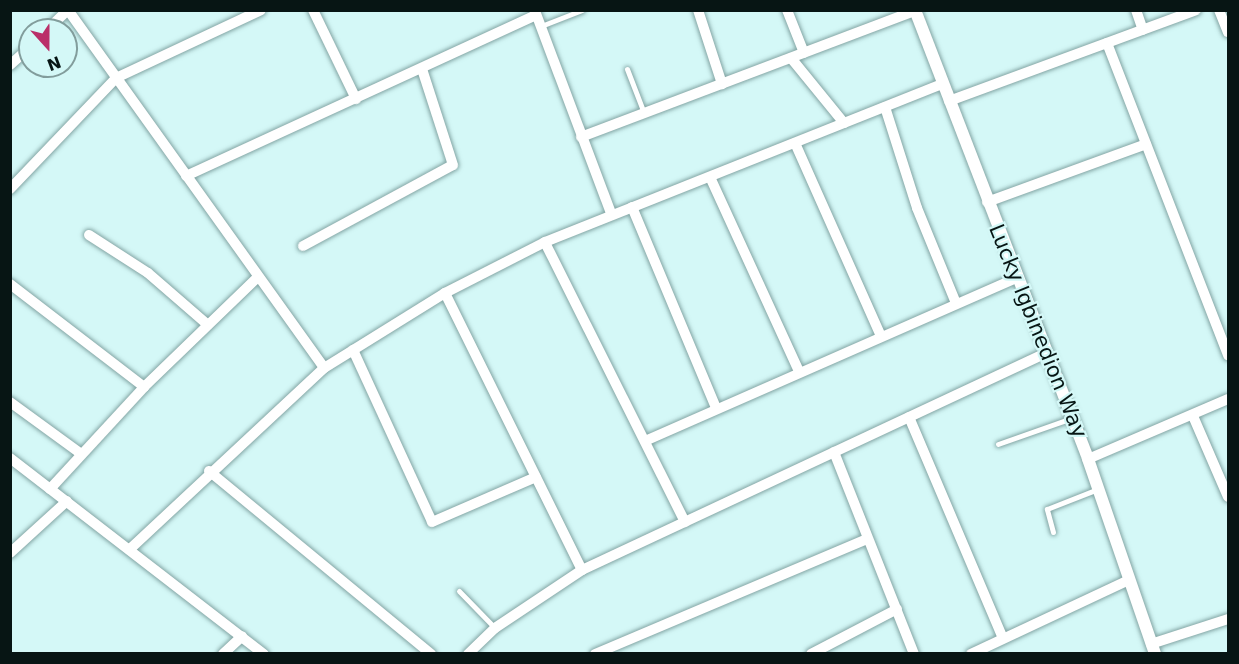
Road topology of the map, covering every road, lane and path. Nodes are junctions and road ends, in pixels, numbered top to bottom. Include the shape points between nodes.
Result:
1 (261, 10) edge
2 (313, 10) edge
3 (582, 10) edge
4 (698, 10) edge
5 (787, 10) edge
6 (1136, 10) edge
7 (1196, 10) edge
8 (1219, 10) edge
9 (915, 11) edge
10 (537, 17) edge
11 (60, 18) edge
12 (74, 18) edge
13 (78, 24) edge
14 (1143, 30) junction
15 (1228, 32) edge
16 (1107, 43) junction
17 (804, 53) junction
18 (791, 58) junction
19 (422, 69) junction
20 (627, 69) dead end
21 (116, 78) junction
22 (722, 84) junction
23 (943, 84) junction
24 (356, 99) junction
25 (949, 101) junction
26 (885, 107) junction
27 (644, 113) junction
28 (844, 123) junction
29 (581, 137) junction
30 (795, 143) junction
31 (1146, 144) junction
32 (186, 176) junction
33 (710, 177) junction
34 (10, 189) edge
35 (987, 202) junction
36 (632, 207) junction
37 (611, 213) junction
38 (89, 235) dead end
39 (545, 242) junction
40 (303, 246) dead end
41 (257, 278) junction
42 (1016, 278) junction
43 (10, 284) edge
44 (445, 293) junction
45 (956, 303) junction
46 (208, 325) junction
47 (880, 334) junction
48 (353, 350) junction
49 (1046, 353) junction
50 (1228, 356) edge
51 (324, 368) junction
52 (799, 371) junction
53 (144, 387) junction
54 (1228, 399) edge
55 (10, 402) edge
56 (716, 408) junction
57 (1193, 416) junction
58 (909, 417) junction
59 (1072, 418) junction
60 (645, 441) junction
61 (998, 444) dead end
62 (834, 452) junction
63 (80, 453) junction
64 (10, 458) edge
65 (1088, 459) junction
66 (208, 471) junction
67 (536, 477) junction
68 (50, 489) junction
69 (1098, 489) junction
70 (1228, 497) edge
71 (67, 501) junction
72 (685, 522) junction
73 (1053, 532) dead end
74 (867, 539) junction
75 (129, 549) junction
76 (10, 554) edge
77 (582, 570) junction
78 (1129, 580) junction
79 (459, 591) dead end
80 (897, 609) junction
81 (1228, 619) edge
82 (495, 628) junction
83 (242, 636) junction
84 (1003, 638) junction
85 (1153, 649) edge
86 (814, 653) edge
87 (223, 654) edge
88 (264, 654) edge
89 (431, 654) edge
90 (468, 654) edge
91 (595, 654) edge
92 (914, 654) edge
93 (971, 654) edge

1 - 21 street
2 - 24 street
3 - 10 lane
4 - 22 street
5 - 17 street
6 - 14 street
7 - 14 street
8 - 15 street
9 - 17 street
9 - 23 street, Lucky Igbinedion Way
10 - 19 street
10 - 29 street
11 - 12 street via 68,10
13 - 21 street
14 - 16 street
16 - 25 street
16 - 31 street
17 - 18 street
18 - 22 street
18 - 28 street
19 - 24 street
19 - 40 street via 453,165
20 - 27 lane
21 - 32 street
21 - 34 street
22 - 27 street
23 - 25 street, Lucky Igbinedion Way
23 - 26 street
24 - 32 street
25 - 35 street, Lucky Igbinedion Way
26 - 28 street
26 - 45 street via 916,208
27 - 29 street
28 - 30 street
29 - 37 street
30 - 33 street
30 - 47 street
31 - 35 street
31 - 50 street
32 - 41 street
33 - 36 street
33 - 52 street
35 - 42 street, Lucky Igbinedion Way
36 - 37 street
36 - 56 street
37 - 39 street
38 - 46 street via 148,273
39 - 44 street
39 - 60 street
41 - 46 street
41 - 51 street
42 - 45 street
42 - 49 street, Lucky Igbinedion Way
43 - 53 street
44 - 48 street
44 - 67 street
45 - 47 street
46 - 53 street
47 - 52 street
48 - 51 street
48 - 67 street via 432,522
49 - 58 street
49 - 59 street, Lucky Igbinedion Way
51 - 66 street
52 - 56 street
53 - 63 street
54 - 57 street
55 - 63 street
56 - 60 street
57 - 65 street
57 - 70 street
58 - 62 street
58 - 84 street
59 - 61 lane
59 - 65 street, Lucky Igbinedion Way
60 - 72 street
62 - 72 street
62 - 74 street
63 - 68 street
64 - 68 street
65 - 69 street, Lucky Igbinedion Way
66 - 75 street
66 - 89 street
67 - 77 street
68 - 71 street
69 - 73 lane via 1047,508
69 - 78 street, Lucky Igbinedion Way
71 - 75 street
71 - 76 street via 38,533
72 - 77 street
74 - 80 street
74 - 91 street
75 - 83 street
77 - 82 street
78 - 84 street
78 - 85 street, Lucky Igbinedion Way
79 - 82 lane
80 - 86 street
80 - 92 street
81 - 85 street
82 - 90 street
83 - 87 street
83 - 88 street
84 - 93 street

